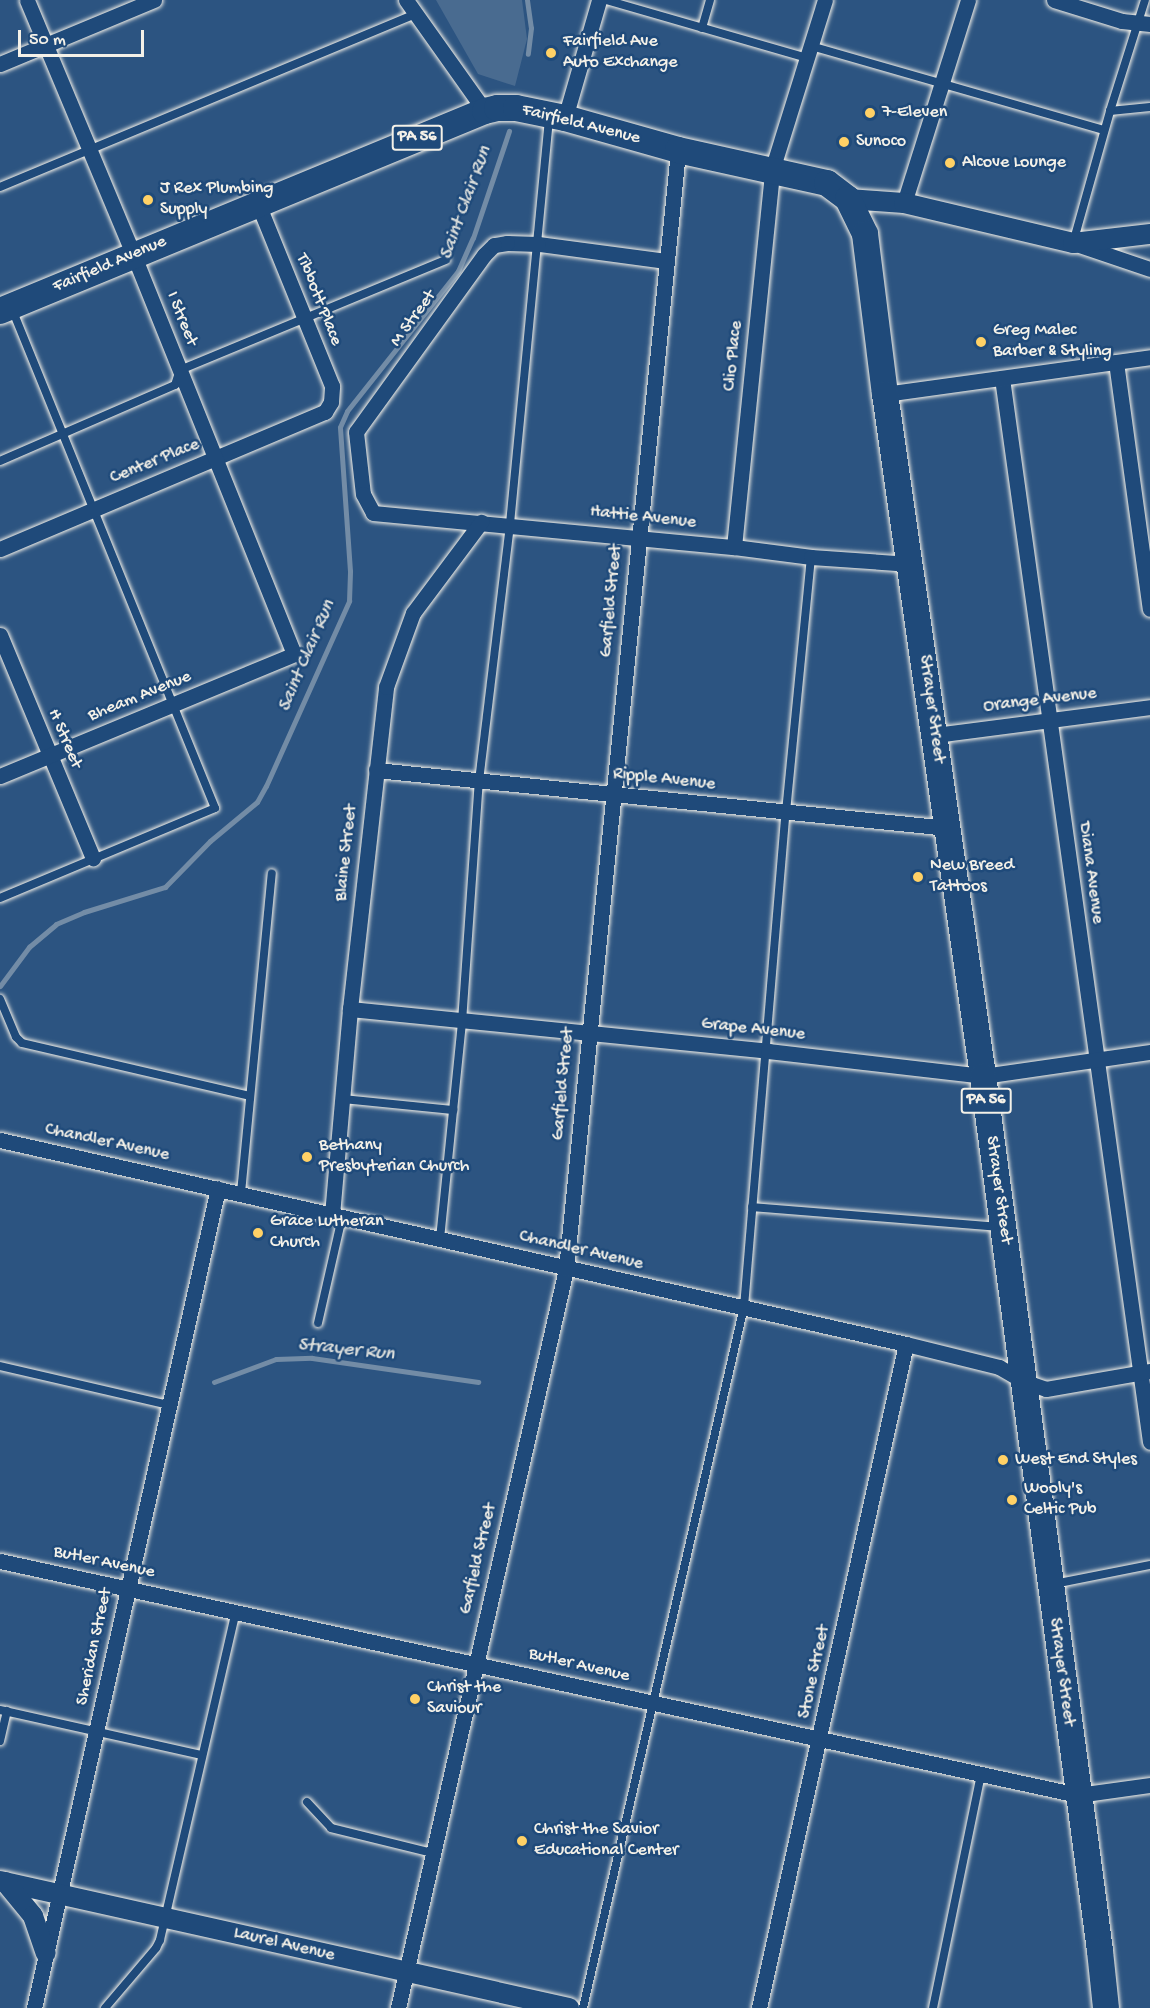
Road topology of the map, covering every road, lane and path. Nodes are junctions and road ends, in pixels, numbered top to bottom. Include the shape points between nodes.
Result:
1 (27, 0) edge
2 (154, 0) edge
3 (406, 0) edge
4 (599, 0) edge
5 (606, 0) edge
6 (710, 0) edge
7 (825, 0) edge
8 (968, 0) edge
9 (1054, 0) edge
10 (1145, 0) edge
11 (415, 14) junction
12 (1144, 23) edge
13 (702, 28) junction
14 (45, 45) junction
15 (809, 52) junction
16 (0, 64) edge
17 (941, 83) junction
18 (1150, 108) edge
19 (485, 111) junction
20 (1110, 111) junction
21 (557, 117) junction
22 (1104, 130) junction
23 (88, 150) junction
24 (678, 150) junction
25 (772, 170) junction
26 (0, 187) edge
27 (848, 199) junction
28 (904, 203) junction
29 (258, 204) junction
30 (1150, 234) edge
31 (1073, 243) junction
32 (538, 244) junction
33 (134, 256) junction
34 (446, 260) dead end
35 (666, 261) junction
36 (1150, 269) edge
37 (5, 309) edge
38 (303, 318) junction
39 (1150, 357) edge
40 (1116, 362) junction
41 (180, 370) junction
42 (1002, 378) junction
43 (885, 394) junction
44 (325, 412) joint
45 (64, 435) junction
46 (217, 458) junction
47 (0, 461) edge
48 (93, 508) junction
49 (373, 513) joint
50 (481, 522) junction
51 (510, 524) junction
52 (638, 538) junction
53 (734, 547) junction
54 (0, 549) edge
55 (811, 557) junction
56 (910, 564) junction
57 (1150, 609) edge
58 (0, 635) edge
59 (294, 654) joint
60 (175, 704) junction
61 (1150, 707) edge
62 (1048, 719) junction
63 (935, 735) junction
64 (50, 755) junction
65 (376, 770) junction
66 (0, 776) edge
67 (479, 781) junction
68 (614, 795) junction
69 (786, 812) junction
70 (948, 828) junction
71 (93, 858) junction
72 (272, 873) dead end
73 (0, 898) edge
74 (0, 999) edge
75 (350, 1009) junction
76 (462, 1022) junction
77 (588, 1034) junction
78 (768, 1051) junction
79 (1150, 1052) edge
80 (1097, 1058) junction
81 (983, 1076) junction
82 (249, 1096) junction
83 (342, 1099) junction
84 (453, 1110) junction
85 (0, 1140) edge
86 (218, 1188) junction
87 (241, 1193) junction
88 (752, 1206) junction
89 (337, 1216) junction
90 (1003, 1228) junction
91 (440, 1239) junction
92 (566, 1269) junction
93 (744, 1307) junction
94 (318, 1323) dead end
95 (906, 1344) junction
96 (0, 1366) edge
97 (1145, 1372) edge
98 (1023, 1381) junction
99 (169, 1405) junction
100 (1150, 1442) edge
101 (0, 1561) edge
102 (1150, 1565) edge
103 (1049, 1585) junction
104 (127, 1587) junction
105 (236, 1611) junction
106 (476, 1663) junction
107 (652, 1702) junction
108 (4, 1710) edge
109 (97, 1732) junction
110 (0, 1741) edge
111 (820, 1741) junction
112 (202, 1755) junction
113 (981, 1775) junction
114 (1150, 1785) edge
115 (1078, 1795) junction
116 (307, 1802) dead end
117 (433, 1853) junction
118 (2, 1881) edge
119 (60, 1895) junction
120 (165, 1918) junction
121 (46, 1953) junction
122 (406, 1972) junction
123 (34, 2008) edge
124 (105, 2008) edge
125 (398, 2008) edge
126 (569, 2008) edge
127 (583, 2008) edge
128 (759, 2008) edge
129 (933, 2008) edge
130 (1106, 2008) edge

1 - 14 street, I Street
2 - 14 street
3 - 11 street
4 - 21 street
5 - 13 lane
6 - 13 lane
7 - 15 street, Clio Place
8 - 17 street
9 - 12 street via 1122,21
10 - 12 lane
11 - 19 street
11 - 23 lane
12 - 20 lane
13 - 15 lane
14 - 16 street
14 - 23 street, I Street
15 - 17 lane
15 - 25 street, Clio Place
17 - 22 lane
17 - 28 street
18 - 20 lane
19 - 21 highway, Fairfield Avenue / PA 56 via 516,108
19 - 29 highway, Fairfield Avenue / PA 56
20 - 22 lane
21 - 24 highway, Fairfield Avenue / PA 56
21 - 32 lane
22 - 31 lane
23 - 26 lane
23 - 33 street, I Street
24 - 25 highway, Fairfield Avenue / PA 56
24 - 35 street, Garfield Street
25 - 27 highway, Fairfield Avenue / PA 56 via 827,183
25 - 53 street, Clio Place
27 - 28 street
27 - 43 highway, Strayer Street / PA 56 via 865,234
28 - 31 street
29 - 33 highway, Fairfield Avenue / PA 56
29 - 38 street, Tibbott Place
30 - 31 street
31 - 36 street
32 - 35 street, M Street
32 - 49 street, M Street via 494,245 484,255 356,432 363,494
32 - 51 lane
33 - 37 highway, Fairfield Avenue / PA 56
33 - 41 street, I Street
34 - 38 lane
35 - 52 street, Garfield Street
37 - 45 lane
38 - 41 lane
38 - 44 street, Tibbott Place via 332,386 331,402
39 - 40 street
40 - 42 street
40 - 57 street
41 - 45 lane via 175,385
41 - 46 street, I Street
42 - 43 street
42 - 62 street, Diana Avenue
43 - 56 highway, Strayer Street / PA 56
44 - 46 street, Center Place
45 - 47 lane
45 - 48 lane
46 - 48 street, Center Place
46 - 59 street, I Street
48 - 54 street, Center Place
48 - 60 lane
49 - 50 street, Hattie Avenue
50 - 51 street, Hattie Avenue
50 - 65 street, Blaine Street via 413,613 386,687
51 - 52 street, Hattie Avenue
51 - 67 lane
52 - 53 street, Hattie Avenue
52 - 68 street, Garfield Street
53 - 55 street, Hattie Avenue
55 - 56 street, Hattie Avenue
55 - 69 lane
56 - 63 highway, Strayer Street / PA 56
58 - 64 street, H Street
59 - 60 street, Bheam Avenue
60 - 64 street, Bheam Avenue
60 - 71 lane via 215,808
61 - 62 street, Orange Avenue
62 - 63 street, Orange Avenue
62 - 80 street, Diana Avenue
63 - 70 highway, Strayer Street / PA 56
64 - 66 street, Bheam Avenue
64 - 71 street, H Street
65 - 67 street, Ripple Avenue
65 - 75 street, Blaine Street
67 - 68 street, Ripple Avenue
67 - 76 lane
68 - 69 street, Ripple Avenue
68 - 77 street, Garfield Street
69 - 70 street, Ripple Avenue
69 - 78 lane
70 - 81 highway, Strayer Street / PA 56
71 - 73 lane
72 - 82 lane
74 - 82 lane via 22,1043
75 - 76 street, Grape Avenue
75 - 83 street, Blaine Street
76 - 77 street, Grape Avenue
76 - 84 lane
77 - 78 street, Grape Avenue
77 - 92 street, Garfield Street
78 - 81 street, Grape Avenue
78 - 88 lane
79 - 80 street, Grape Avenue
80 - 81 street, Grape Avenue
80 - 97 street, Diana Avenue
81 - 90 highway, Strayer Street / PA 56
82 - 87 lane
83 - 84 lane
83 - 89 street, Blaine Street
84 - 91 lane
85 - 86 street, Chandler Avenue
86 - 87 street, Chandler Avenue
86 - 99 street, Sheridan Street
87 - 89 street, Chandler Avenue
88 - 90 lane
88 - 93 lane
89 - 91 street, Chandler Avenue
89 - 94 lane
90 - 98 highway, Strayer Street / PA 56
91 - 92 street, Chandler Avenue
92 - 93 street, Chandler Avenue
92 - 106 street, Garfield Street
93 - 95 street, Chandler Avenue
93 - 107 lane
95 - 98 street, Chandler Avenue via 999,1367
95 - 111 street, Stone Street
96 - 99 lane
97 - 98 street, Chandler Avenue via 1046,1389
97 - 100 street, Diana Avenue
98 - 103 highway, Strayer Street / PA 56
99 - 104 street, Sheridan Street
101 - 104 street, Butler Avenue
102 - 103 lane
103 - 115 highway, Strayer Street / PA 56
104 - 105 street, Butler Avenue
104 - 109 street, Sheridan Street
105 - 106 street, Butler Avenue
105 - 112 lane
106 - 107 street, Butler Avenue
106 - 117 street, Garfield Street
107 - 111 street, Butler Avenue
107 - 127 lane
108 - 109 lane
108 - 110 lane
109 - 112 lane
109 - 119 street, Sheridan Street
111 - 113 street, Butler Avenue
111 - 128 street, Stone Street
112 - 120 lane
113 - 115 street, Butler Avenue
113 - 129 lane
114 - 115 street, Butler Avenue
115 - 130 highway, Strayer Street / PA 56
116 - 117 lane via 331,1828
117 - 122 street, Garfield Street
118 - 119 street, Laurel Avenue
118 - 121 street via 33,1916
119 - 120 street, Laurel Avenue
119 - 121 street, Sheridan Street
120 - 122 street, Laurel Avenue
120 - 124 lane via 156,1948
121 - 123 street, Sheridan Street
122 - 125 street, Garfield Street
122 - 126 street, Laurel Avenue

